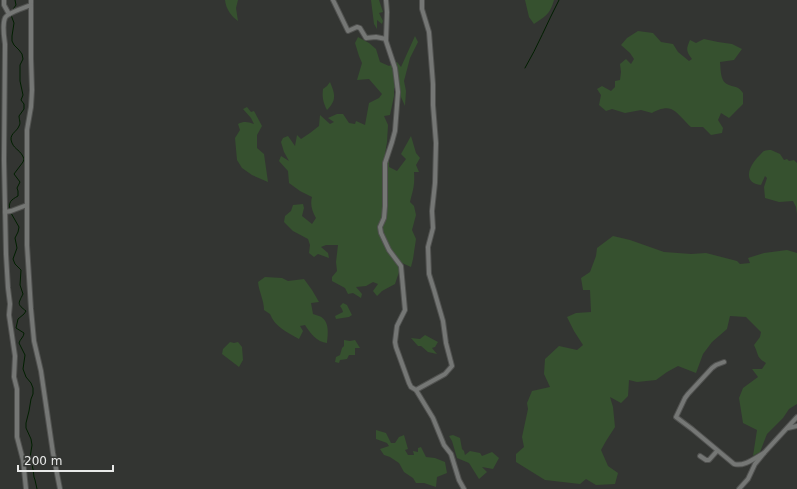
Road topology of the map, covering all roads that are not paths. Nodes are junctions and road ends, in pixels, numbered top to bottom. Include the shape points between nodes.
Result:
1 (4, 0) edge
2 (333, 0) edge
3 (386, 0) edge
4 (422, 0) edge
5 (31, 2) edge
6 (8, 14) junction
7 (386, 39) junction
8 (5, 44) junction
9 (0, 45) edge
10 (27, 205) junction
11 (5, 212) junction
12 (724, 362) dead end
13 (416, 390) junction
14 (797, 418) edge
15 (797, 426) edge
16 (788, 428) junction
17 (717, 451) junction
18 (764, 453) junction
19 (700, 456) dead end
20 (26, 489) edge
21 (60, 489) edge
22 (464, 489) edge
23 (739, 489) edge

1 - 6 street
2 - 7 street via 348,31 357,27 366,38
3 - 7 street
4 - 13 street via 428,32 436,143 433,228 428,247 428,274 443,321 452,366 445,374
5 - 6 street
5 - 10 street via 32,90 27,130
6 - 8 street via 5,17
7 - 13 street via 395,68 398,92 395,131 385,163 385,206 380,227 389,250 401,266 405,310 397,326 395,342 409,383
8 - 9 street
8 - 11 street
10 - 11 street
10 - 21 street via 30,309
11 - 20 street via 7,274 15,356 14,377 17,388 17,438 23,460
12 - 17 street via 712,368 688,394 675,416
13 - 22 street via 451,454
14 - 16 street
15 - 16 street
16 - 18 street
17 - 18 street via 737,465 749,462
17 - 19 street via 709,460
18 - 23 street

